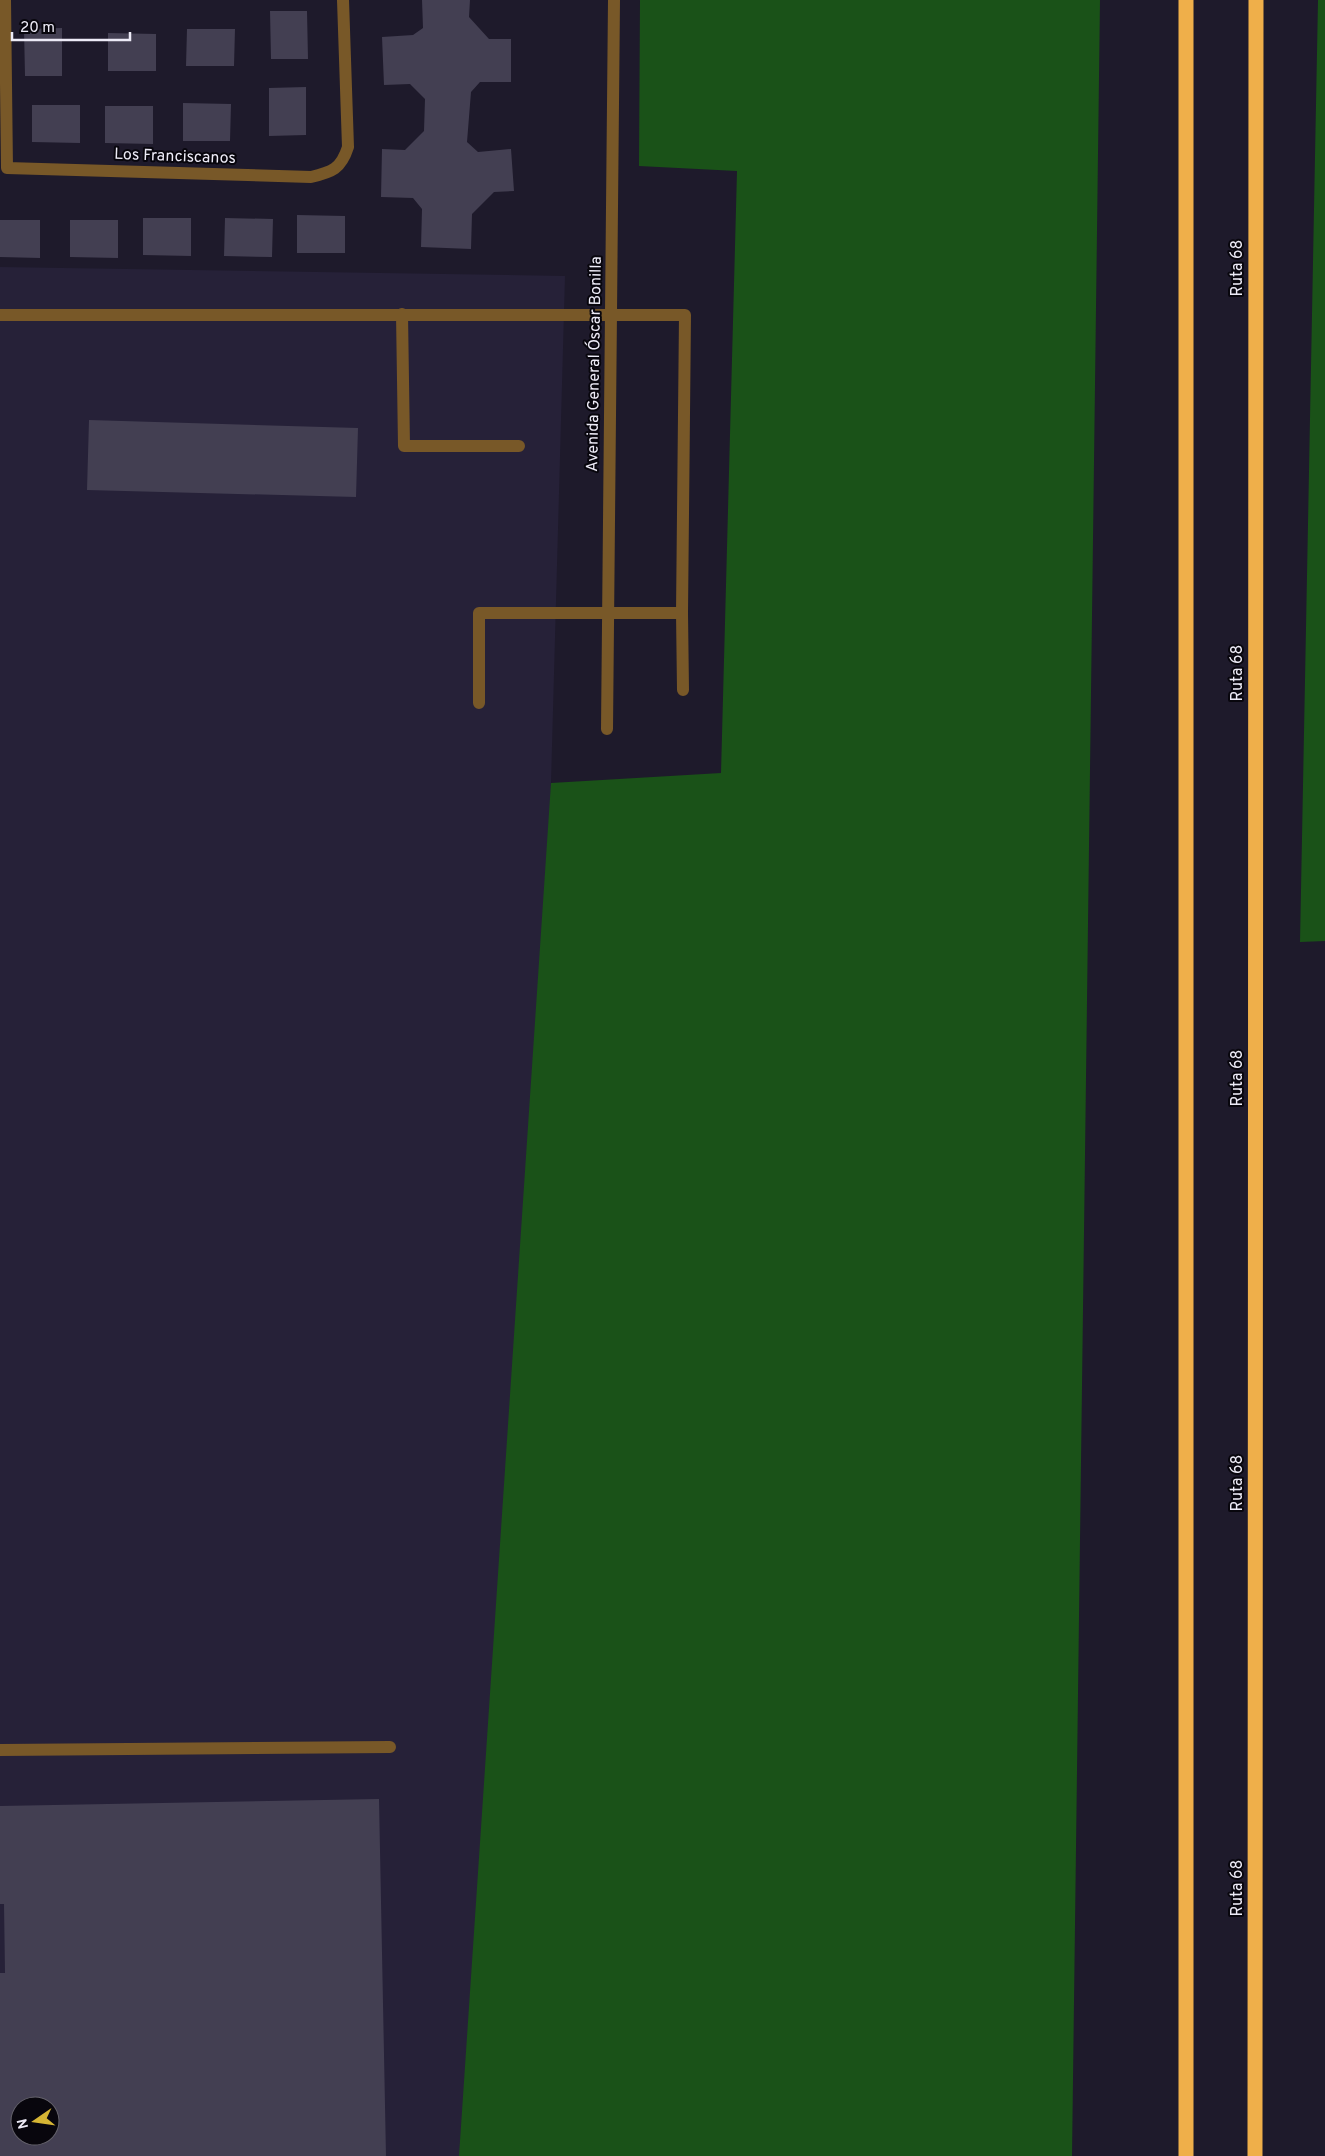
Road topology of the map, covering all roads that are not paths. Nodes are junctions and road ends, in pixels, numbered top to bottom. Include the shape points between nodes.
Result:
1 (5, 0) edge
2 (343, 0) edge
3 (614, 0) edge
4 (1186, 0) edge
5 (1256, 0) edge
6 (0, 314) edge
7 (402, 314) junction
8 (611, 314) junction
9 (519, 446) dead end
10 (608, 613) junction
11 (682, 613) junction
12 (683, 690) dead end
13 (478, 703) dead end
14 (607, 729) dead end
15 (390, 1747) dead end
16 (0, 1750) edge
17 (1186, 2156) edge
18 (1255, 2156) edge

1 - 2 street, Los Franciscanos via 7,168 311,177 329,173 344,162 348,147
3 - 8 street, Avenida General Óscar Bonilla
4 - 17 highway
5 - 18 highway, Ruta 68
6 - 7 street
7 - 8 street
7 - 9 street via 404,446
8 - 10 street, Avenida General Óscar Bonilla
8 - 11 street via 685,315
10 - 11 street
10 - 13 street via 479,613
10 - 14 street, Avenida General Óscar Bonilla
11 - 12 street
15 - 16 street

